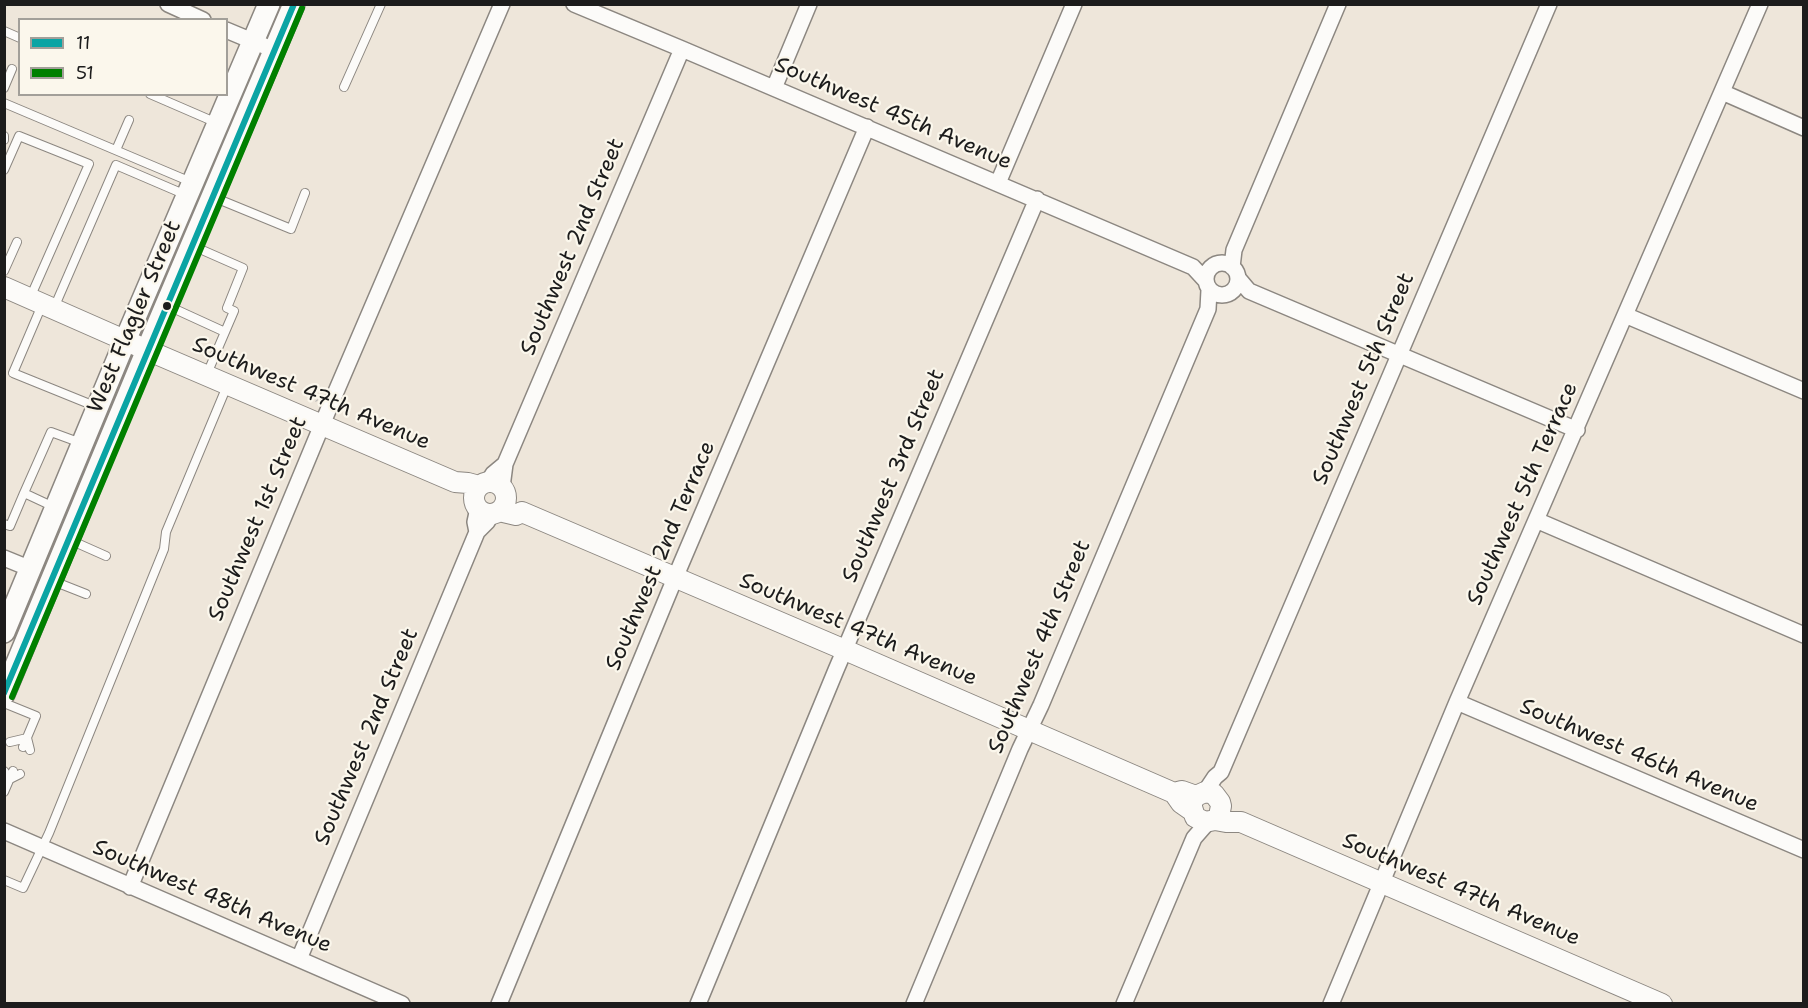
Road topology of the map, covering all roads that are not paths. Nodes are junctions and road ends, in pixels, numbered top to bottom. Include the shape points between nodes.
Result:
1 (168, 4) edge
2 (269, 4) edge
3 (294, 4) edge
4 (381, 4) edge
5 (502, 4) edge
6 (574, 4) edge
7 (809, 4) edge
8 (1074, 4) edge
9 (1338, 4) edge
10 (1549, 4) edge
11 (1760, 4) edge
12 (199, 18) edge
13 (4, 31) edge
14 (228, 31) edge
15 (18, 37) edge
16 (253, 41) junction
17 (682, 49) junction
18 (274, 50) junction
19 (12, 69) dead end
20 (344, 87) dead end
21 (4, 88) edge
22 (774, 88) junction
23 (1722, 92) junction
24 (155, 96) edge
25 (4, 103) edge
26 (129, 120) dead end
27 (218, 124) junction
28 (867, 127) junction
29 (1803, 128) edge
30 (116, 150) junction
31 (4, 170) edge
32 (998, 183) junction
33 (190, 189) junction
34 (305, 194) dead end
35 (211, 197) junction
36 (1037, 199) junction
37 (17, 242) dead end
38 (191, 246) junction
39 (4, 271) edge
40 (1221, 279) junction
41 (4, 287) edge
42 (43, 303) junction
43 (166, 305) junction
44 (1625, 315) junction
45 (225, 332) junction
46 (125, 341) junction
47 (147, 350) junction
48 (1399, 354) junction
49 (207, 375) junction
50 (228, 384) junction
51 (1803, 391) edge
52 (97, 407) junction
53 (322, 424) junction
54 (1577, 430) junction
55 (82, 444) junction
56 (24, 494) junction
57 (490, 498) junction
58 (56, 508) junction
59 (1536, 520) junction
60 (4, 524) edge
61 (68, 540) junction
62 (106, 556) dead end
63 (4, 558) edge
64 (31, 569) junction
65 (675, 578) junction
66 (52, 580) junction
67 (86, 594) dead end
68 (4, 632) edge
69 (1803, 635) edge
70 (845, 650) junction
71 (4, 694) edge
72 (1457, 702) junction
73 (4, 703) edge
74 (1029, 730) junction
75 (27, 738) junction
76 (10, 742) dead end
77 (27, 749) dead end
78 (4, 771) edge
79 (5, 788) edge
80 (1206, 807) junction
81 (4, 831) edge
82 (42, 848) junction
83 (1803, 850) edge
84 (4, 880) edge
85 (1382, 882) junction
86 (129, 887) junction
87 (299, 959) junction
88 (402, 1004) edge
89 (499, 1004) edge
90 (698, 1004) edge
91 (914, 1004) edge
92 (1124, 1004) edge
93 (1331, 1004) edge
94 (1662, 1004) edge

1 - 12 street
2 - 16 main road, West Flagler Street
3 - 18 main road, West Flagler Street
4 - 20 lane
5 - 53 street, Southwest 1st Street
6 - 17 street, Southwest 45th Avenue
7 - 22 street
8 - 32 street
9 - 40 street
10 - 48 street, Southwest 5th Street
11 - 23 street, Southwest 5th Terrace
13 - 15 lane
14 - 16 street
16 - 18 street
16 - 27 main road, West Flagler Street
17 - 22 street, Southwest 45th Avenue
17 - 57 street, Southwest 2nd Street
18 - 35 main road, West Flagler Street
19 - 21 lane
22 - 28 street, Southwest 45th Avenue
23 - 29 street
23 - 44 street, Southwest 5th Terrace
24 - 27 lane
25 - 30 lane
26 - 30 lane
27 - 33 main road, West Flagler Street
28 - 32 street, Southwest 45th Avenue
28 - 65 street, Southwest 2nd Terrace
30 - 33 lane
31 - 42 lane via 19,136 89,165
32 - 36 street, Southwest 45th Avenue
33 - 42 lane via 116,165
33 - 46 main road, West Flagler Street
34 - 35 lane via 291,229
35 - 38 main road, West Flagler Street
36 - 40 street, Southwest 45th Avenue
36 - 70 street, Southwest 3rd Street
37 - 39 lane
38 - 43 main road, West Flagler Street
38 - 45 lane via 243,268 227,308 234,310
40 - 48 street, Southwest 45th Avenue
40 - 74 street, Southwest 4th Street
41 - 42 street, Southwest 47th Avenue
42 - 46 street, Southwest 47th Avenue
42 - 52 lane via 13,373
43 - 45 lane
43 - 47 main road, West Flagler Street
44 - 51 street
44 - 54 street, Southwest 5th Terrace
45 - 49 lane
46 - 47 street, Southwest 47th Avenue
46 - 52 main road, West Flagler Street
47 - 49 street, Southwest 47th Avenue
47 - 61 main road, West Flagler Street
48 - 54 street, Southwest 45th Avenue
48 - 80 street, Southwest 5th Street via 1221,772 1222,781
49 - 50 street, Southwest 47th Avenue
50 - 53 street, Southwest 47th Avenue
50 - 82 lane
52 - 55 main road, West Flagler Street
53 - 57 street, Southwest 47th Avenue via 455,482 458,488
53 - 86 street, Southwest 1st Street
54 - 59 street, Southwest 5th Terrace
55 - 56 lane via 51,432
55 - 58 main road, West Flagler Street
56 - 58 lane
56 - 60 lane via 10,526
57 - 65 street, Southwest 47th Avenue via 516,514 522,512
57 - 87 street, Southwest 2nd Street via 476,522 477,532
58 - 64 main road, West Flagler Street
59 - 69 street
59 - 72 street, Southwest 5th Terrace
61 - 62 lane
61 - 66 main road, West Flagler Street
63 - 64 street
64 - 68 main road, West Flagler Street
65 - 70 street, Southwest 47th Avenue
65 - 89 street, Southwest 2nd Terrace
66 - 67 lane
66 - 71 main road, West Flagler Street
70 - 74 street, Southwest 47th Avenue
70 - 90 street, Southwest 3rd Street
72 - 83 street, Southwest 46th Avenue
72 - 85 street, Southwest 5th Terrace
73 - 75 lane via 36,716
74 - 80 street, Southwest 47th Avenue via 1174,793 1181,803
74 - 91 street, Southwest 4th Street
75 - 76 lane
75 - 77 lane
78 - 79 lane via 15,774
80 - 85 street, Southwest 47th Avenue via 1230,811 1241,822
80 - 92 street, Southwest 5th Street via 1193,824 1194,838
81 - 82 street, Southwest 48th Avenue
82 - 84 lane via 23,888
82 - 86 street, Southwest 48th Avenue
85 - 93 street, Southwest 5th Terrace
85 - 94 street, Southwest 47th Avenue
86 - 87 street, Southwest 48th Avenue
87 - 88 street, Southwest 48th Avenue

